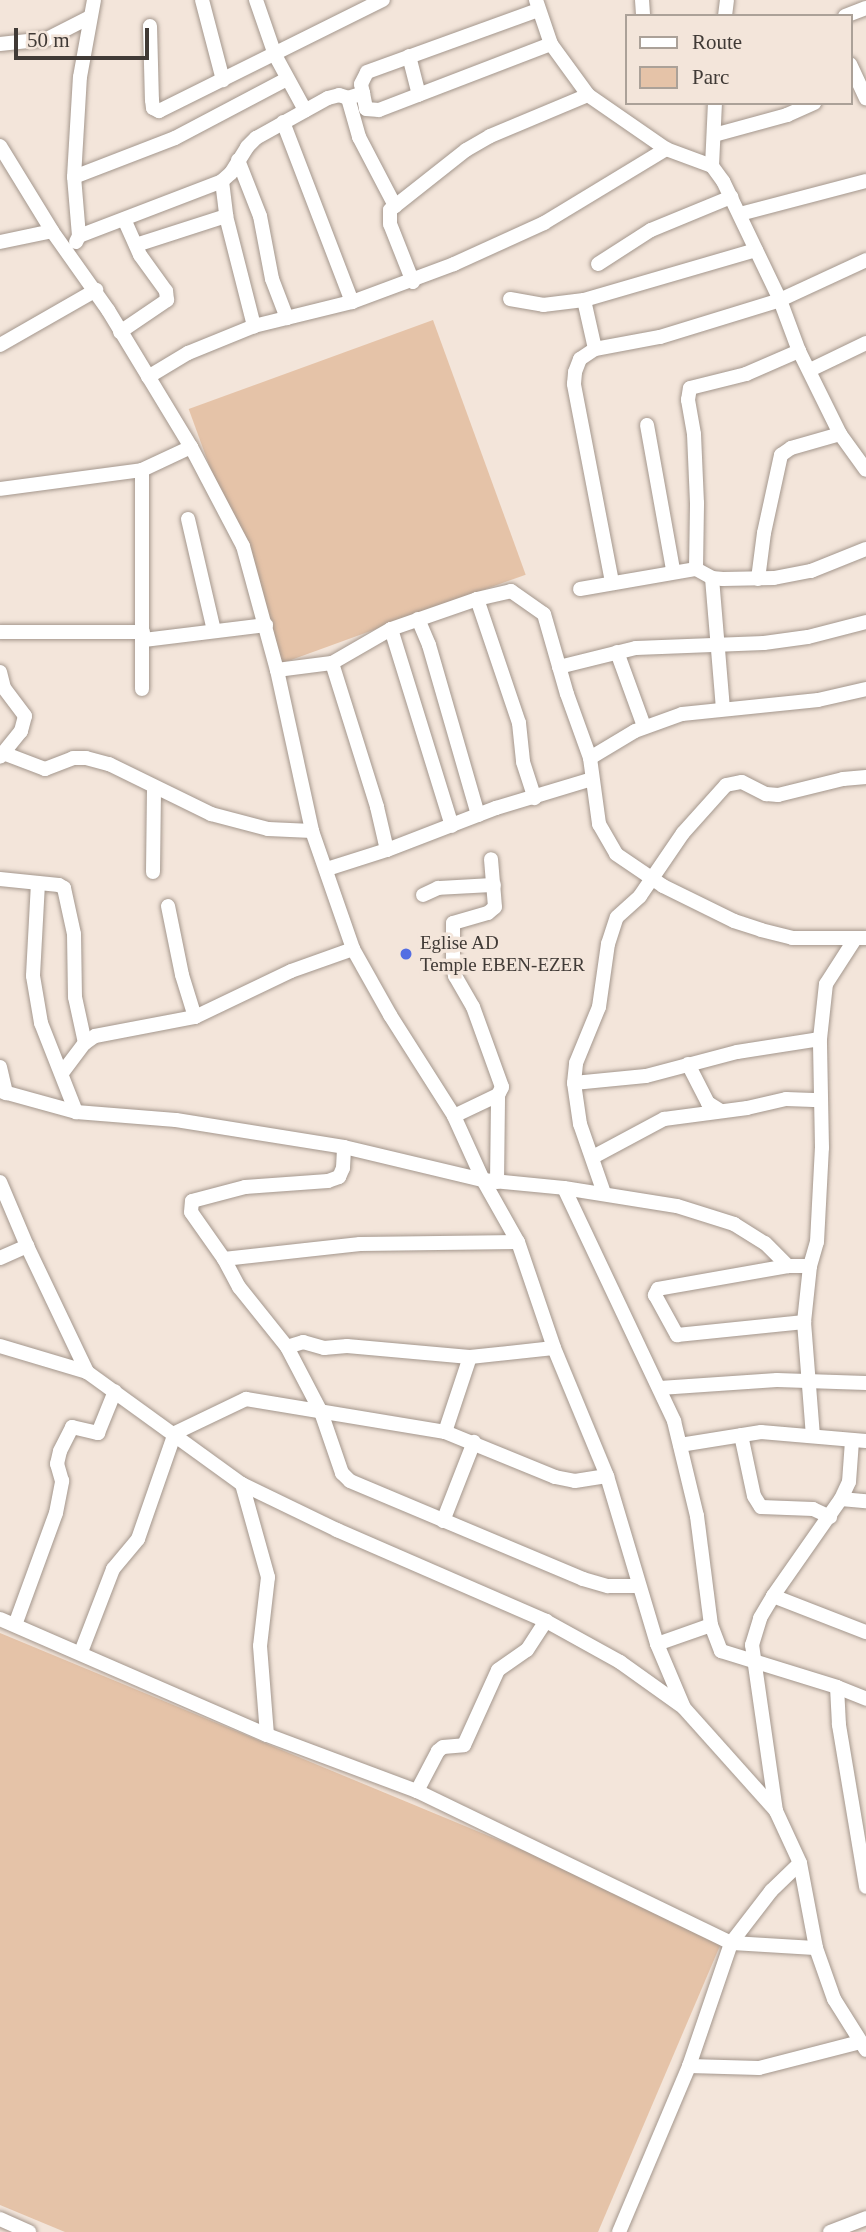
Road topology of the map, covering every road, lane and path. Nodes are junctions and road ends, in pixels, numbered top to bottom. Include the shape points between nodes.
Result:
1 (94, 0) edge
2 (202, 0) edge
3 (257, 0) edge
4 (383, 0) edge
5 (537, 5) edge
6 (90, 17) junction
7 (150, 26) dead end
8 (0, 44) edge
9 (551, 44) junction
10 (275, 55) junction
11 (409, 56) junction
12 (852, 70) edge
13 (223, 79) junction
14 (287, 79) junction
15 (859, 92) edge
16 (363, 93) junction
17 (419, 95) junction
18 (588, 95) junction
19 (348, 98) junction
20 (715, 105) edge
21 (809, 105) edge
22 (304, 110) junction
23 (284, 122) junction
24 (714, 135) junction
25 (0, 146) edge
26 (666, 149) junction
27 (239, 160) junction
28 (712, 166) junction
29 (74, 177) junction
30 (222, 181) junction
31 (866, 181) edge
32 (731, 197) junction
33 (395, 206) junction
34 (740, 214) junction
35 (226, 216) junction
36 (124, 219) junction
37 (52, 230) junction
38 (79, 236) junction
39 (0, 242) edge
40 (136, 245) junction
41 (756, 250) junction
42 (70, 256) junction
43 (866, 260) edge
44 (598, 264) dead end
45 (413, 282) junction
46 (96, 290) junction
47 (510, 299) dead end
48 (584, 300) junction
49 (780, 300) junction
50 (352, 302) junction
51 (287, 318) junction
52 (254, 326) junction
53 (120, 332) junction
54 (866, 343) edge
55 (0, 345) edge
56 (595, 349) junction
57 (799, 351) junction
58 (810, 370) junction
59 (148, 377) junction
60 (647, 425) dead end
61 (840, 434) junction
62 (191, 447) junction
63 (142, 470) junction
64 (866, 470) edge
65 (0, 489) edge
66 (188, 519) dead end
67 (865, 551) edge
68 (696, 569) junction
69 (673, 570) junction
70 (712, 578) junction
71 (758, 579) junction
72 (612, 582) junction
73 (580, 589) dead end
74 (477, 599) junction
75 (418, 620) junction
76 (866, 622) edge
77 (266, 625) junction
78 (391, 629) junction
79 (214, 631) junction
80 (0, 632) edge
81 (144, 636) junction
82 (716, 645) junction
83 (617, 652) junction
84 (332, 663) junction
85 (559, 667) junction
86 (277, 670) junction
87 (0, 672) edge
88 (142, 688) dead end
89 (866, 689) edge
90 (723, 708) junction
91 (644, 726) junction
92 (2, 755) edge
93 (590, 758) junction
94 (866, 777) edge
95 (592, 779) junction
96 (154, 787) junction
97 (535, 798) junction
98 (478, 816) junction
99 (452, 826) junction
100 (312, 831) junction
101 (387, 850) junction
102 (491, 859) dead end
103 (327, 869) junction
104 (153, 872) dead end
105 (650, 877) junction
106 (0, 879) edge
107 (38, 883) junction
108 (494, 885) junction
109 (423, 895) dead end
110 (168, 906) dead end
111 (860, 938) edge
112 (353, 949) junction
113 (195, 1017) junction
114 (820, 1039) junction
115 (85, 1043) junction
116 (688, 1064) junction
117 (0, 1067) edge
118 (62, 1073) junction
119 (574, 1083) junction
120 (3, 1092) edge
121 (498, 1095) junction
122 (820, 1100) junction
123 (721, 1111) junction
124 (76, 1112) junction
125 (454, 1116) junction
126 (344, 1147) junction
127 (593, 1157) junction
128 (490, 1181) junction
129 (0, 1182) edge
130 (564, 1188) junction
131 (604, 1193) junction
132 (518, 1242) junction
133 (27, 1246) junction
134 (0, 1258) edge
135 (224, 1259) junction
136 (788, 1266) junction
137 (810, 1266) junction
138 (804, 1322) junction
139 (0, 1346) edge
140 (286, 1347) junction
141 (554, 1348) junction
142 (470, 1357) junction
143 (87, 1371) junction
144 (811, 1381) junction
145 (866, 1383) edge
146 (660, 1388) junction
147 (115, 1391) junction
148 (321, 1412) junction
149 (445, 1432) junction
150 (175, 1433) junction
151 (741, 1435) junction
152 (813, 1436) junction
153 (859, 1441) edge
154 (474, 1442) junction
155 (680, 1445) junction
156 (607, 1476) junction
157 (242, 1484) junction
158 (841, 1499) junction
159 (866, 1501) edge
160 (830, 1517) junction
161 (443, 1521) junction
162 (638, 1586) junction
163 (773, 1596) junction
164 (0, 1619) edge
165 (546, 1621) junction
166 (15, 1625) junction
167 (711, 1625) junction
168 (866, 1632) edge
169 (657, 1644) junction
170 (81, 1652) junction
171 (756, 1662) junction
172 (837, 1687) junction
173 (866, 1699) edge
174 (684, 1708) junction
175 (267, 1735) junction
176 (417, 1791) junction
177 (776, 1811) junction
178 (800, 1863) junction
179 (866, 1887) edge
180 (731, 1943) junction
181 (816, 1948) junction
182 (863, 2046) edge
183 (689, 2066) junction
184 (866, 2218) edge
185 (0, 2219) edge
186 (29, 2232) edge
187 (622, 2232) edge
188 (830, 2232) edge

1 - 6 street
2 - 13 street
3 - 10 street
4 - 10 street
5 - 9 street
5 - 11 street
6 - 8 street via 47,39
6 - 29 street via 80,77
7 - 13 street via 152,100 157,110
9 - 17 street
9 - 18 street
10 - 13 street
10 - 14 street
11 - 16 street via 367,72 361,84
11 - 17 street
12 - 15 street
14 - 22 street
14 - 29 street via 175,138
16 - 17 street via 366,109 373,111
16 - 19 street
18 - 26 street
18 - 33 street via 490,136
19 - 22 street via 339,95
19 - 33 street via 359,137
20 - 24 street
21 - 24 street
22 - 23 street
23 - 27 street via 256,138
23 - 50 street
24 - 28 street
25 - 37 street
26 - 28 street
26 - 45 street via 544,223
27 - 30 street
27 - 51 street via 260,216 272,279
28 - 32 street
29 - 38 street
30 - 35 street
30 - 36 street
31 - 34 street
32 - 34 street
32 - 44 street via 651,230
33 - 45 street via 388,214 390,224
34 - 41 street
35 - 40 street
35 - 52 street
36 - 38 street
36 - 40 street
37 - 39 street
37 - 42 street
38 - 42 street
40 - 53 street via 166,291 167,300
41 - 48 street
41 - 49 street
42 - 46 street
43 - 49 street
45 - 50 street
46 - 53 street
46 - 55 street
47 - 48 street via 543,305
48 - 56 street
49 - 56 street via 660,337
49 - 57 street
50 - 51 street
51 - 52 street
52 - 59 street via 188,353
53 - 59 street
54 - 58 street
56 - 72 street via 580,359 574,384
57 - 58 street
57 - 68 street via 746,374 690,388 687,397 698,503
58 - 61 street
59 - 62 street
60 - 69 street
61 - 64 street
61 - 71 street via 781,455
62 - 63 street
62 - 77 street via 243,545
63 - 65 street
63 - 81 street
66 - 79 street
67 - 71 street via 811,571
68 - 69 street
68 - 70 street
69 - 72 street
70 - 71 street
70 - 82 street
72 - 73 street
74 - 75 street
74 - 85 street via 511,591 541,611
74 - 97 street via 519,723 523,762
75 - 78 street
75 - 98 street
76 - 82 street via 808,637
77 - 79 street
77 - 86 street
78 - 84 street
78 - 99 street
79 - 81 street
80 - 81 street
81 - 88 street
82 - 83 street
82 - 90 street
83 - 85 street
83 - 91 street
84 - 86 street
84 - 101 street
85 - 93 street
86 - 100 street
87 - 92 street via 4,688 25,716 21,731
89 - 90 street via 818,700
90 - 91 street
91 - 93 street
92 - 96 street via 45,769 72,758 86,758 109,764
93 - 95 street
94 - 105 street via 778,795 742,782 726,785
95 - 97 street
95 - 105 street via 605,837 616,854
96 - 100 street via 211,814 268,829
96 - 104 street
97 - 98 street
98 - 99 street
99 - 101 street
100 - 103 street
101 - 103 street
102 - 108 street
103 - 112 street
105 - 111 street via 734,921 761,930 792,938
105 - 119 street via 611,930 599,1007 576,1063
106 - 107 street
107 - 115 street via 59,885 66,894 74,934 75,997
107 - 118 street via 33,976 41,1023
108 - 109 street via 438,888
108 - 121 street via 495,907 456,920 452,938 455,976 473,1007 500,1079
110 - 113 street
111 - 114 street via 826,984
112 - 113 street via 291,971
112 - 125 street
113 - 115 street via 105,1032
114 - 116 street
114 - 122 street
115 - 118 street
116 - 119 street via 646,1076
116 - 123 street via 700,1092
117 - 120 street
118 - 124 street
119 - 127 street via 580,1124
120 - 124 street
121 - 125 street
121 - 128 street
122 - 123 street via 786,1099
122 - 137 street via 817,1242
123 - 127 street via 664,1119
124 - 126 street via 176,1120
125 - 128 street
126 - 128 street
126 - 135 street via 339,1177 328,1181 245,1187 192,1201 191,1212
127 - 131 street
128 - 130 street
128 - 132 street
129 - 133 street
130 - 131 street
130 - 146 street
131 - 136 street via 725,1220 765,1243
132 - 135 street via 360,1244
132 - 141 street
133 - 134 street
133 - 143 street
135 - 140 street via 239,1287
136 - 137 street
136 - 138 street via 658,1289 655,1295 677,1335
137 - 138 street
138 - 144 street
139 - 143 street
140 - 142 street via 303,1342 324,1348
140 - 148 street
141 - 142 street
141 - 156 street
142 - 149 street
143 - 147 street
144 - 145 street
144 - 146 street
144 - 152 street
146 - 155 street
147 - 150 street
147 - 166 street via 98,1433 72,1427 60,1451 57,1464 62,1480 55,1513
148 - 149 street
148 - 150 street via 246,1399
148 - 161 street via 342,1473 350,1481
149 - 154 street
150 - 157 street
150 - 170 street via 138,1539 113,1569
151 - 152 street
151 - 155 street
151 - 160 street via 754,1496 761,1507 813,1510
152 - 153 street
153 - 158 street
154 - 156 street via 555,1477
154 - 161 street
155 - 167 street via 698,1527
156 - 162 street
157 - 165 street
157 - 175 street via 268,1577 260,1646
158 - 159 street
158 - 160 street
160 - 163 street
161 - 162 street via 583,1579 608,1586
162 - 169 street
163 - 168 street
163 - 171 street via 755,1630
164 - 166 street
165 - 174 street via 620,1662
165 - 176 street via 527,1650 498,1670 464,1745 438,1751
166 - 170 street
167 - 169 street
167 - 171 street via 721,1651
169 - 174 street
170 - 175 street via 135,1680
171 - 172 street
171 - 177 street
172 - 173 street
172 - 179 street
174 - 177 street
175 - 176 street
176 - 180 street
177 - 178 street
178 - 180 street via 761,1902
178 - 181 street
180 - 181 street
180 - 183 street
181 - 182 street via 834,1999
182 - 183 street via 759,2067
183 - 187 street
184 - 188 street
185 - 186 street

